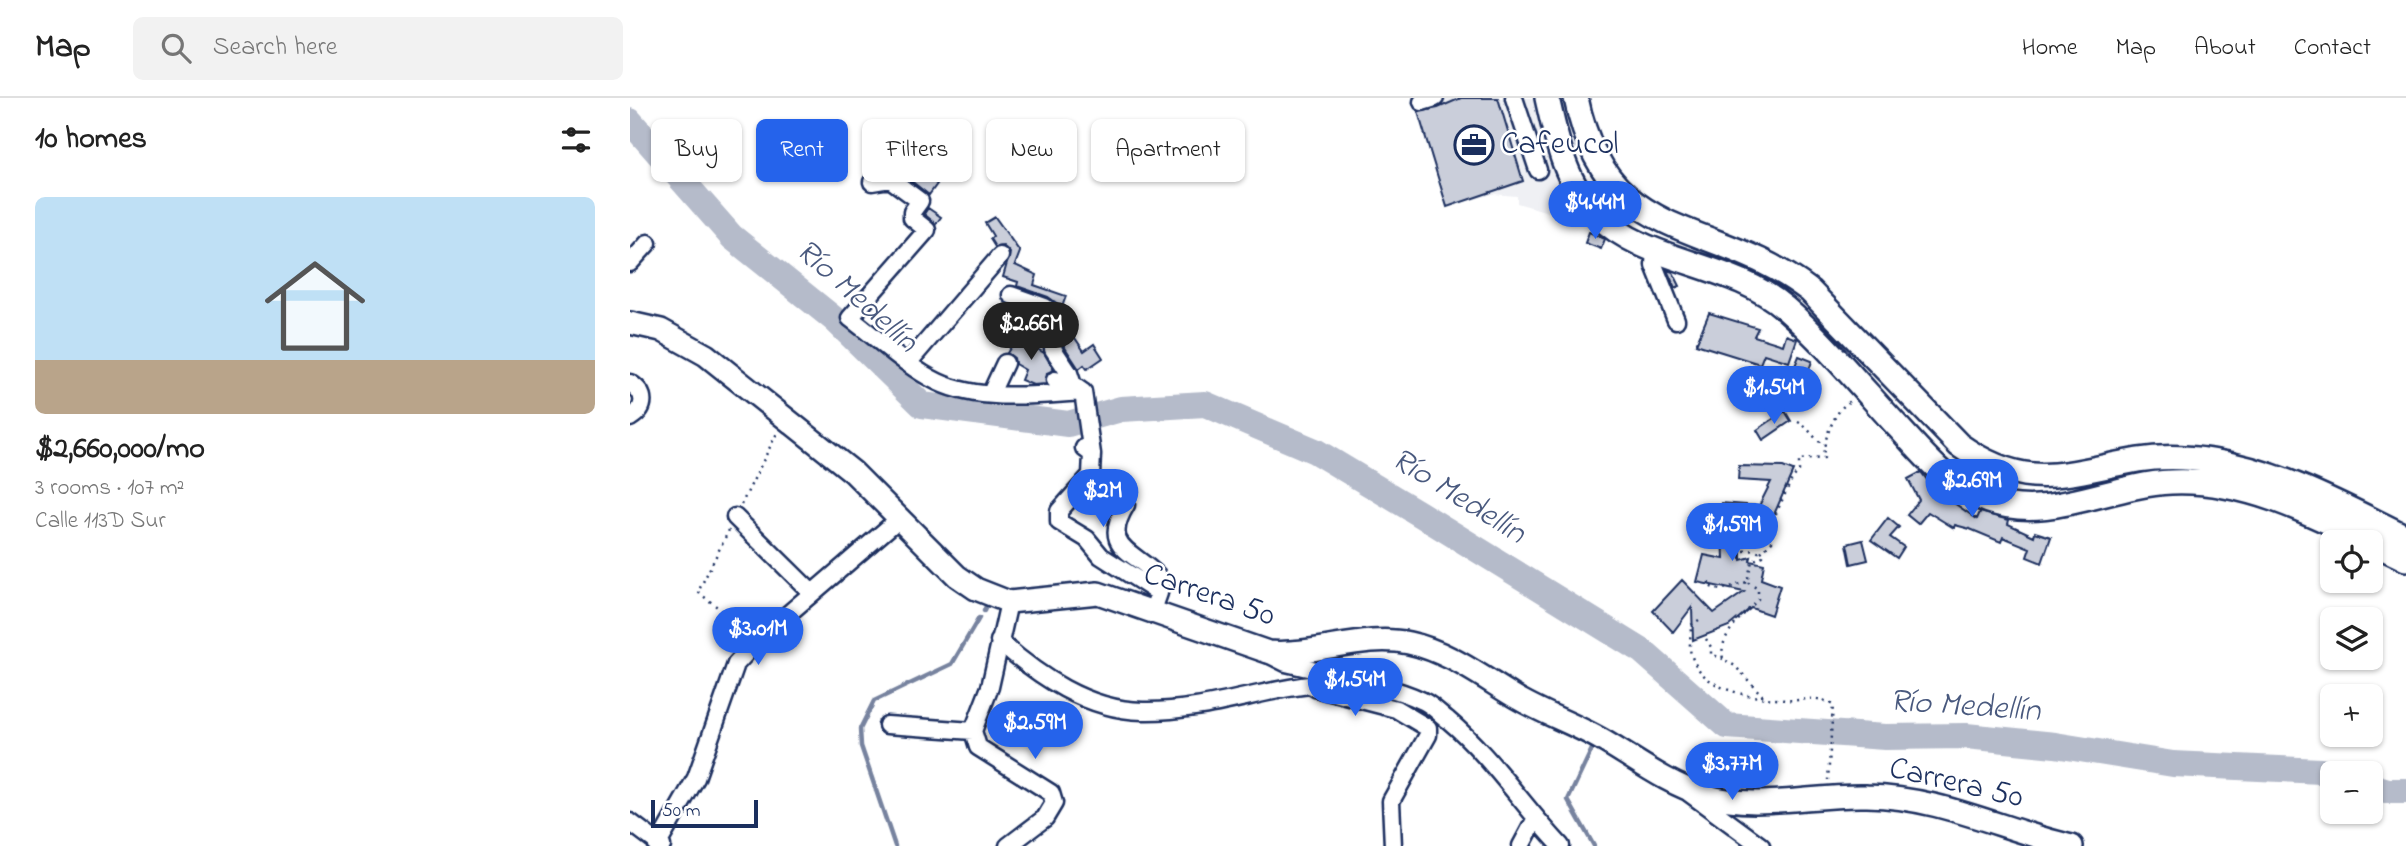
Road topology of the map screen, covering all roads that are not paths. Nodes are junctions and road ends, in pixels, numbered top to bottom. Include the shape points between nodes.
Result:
1 (1514, 98) edge
2 (1546, 98) edge
3 (1576, 98) edge
4 (1538, 170) dead end
5 (906, 182) edge
6 (648, 243) dead end
7 (1655, 249) junction
8 (1000, 256) dead end
9 (630, 263) edge
10 (1011, 295) dead end
11 (1676, 320) dead end
12 (630, 323) edge
13 (909, 362) junction
14 (1005, 363) dead end
15 (1055, 380) dead end
16 (630, 383) edge
17 (1078, 389) junction
18 (991, 393) junction
19 (630, 418) edge
20 (1126, 505) dead end
21 (735, 517) dead end
22 (901, 517) junction
23 (2406, 537) edge
24 (2406, 559) edge
25 (812, 593) junction
26 (1156, 601) junction
27 (1009, 602) junction
28 (999, 641) junction
29 (1259, 649) junction
30 (1359, 681) junction
31 (1311, 684) junction
32 (887, 725) dead end
33 (973, 731) junction
34 (1682, 788) junction
35 (1536, 818) junction
36 (630, 822) edge
37 (659, 845) edge
38 (1008, 846) edge
39 (1393, 846) edge
40 (1521, 846) edge
41 (1561, 846) edge
42 (1760, 846) edge
43 (2072, 846) edge

1 - 4 street
2 - 7 highway via 1557,143 1582,198 1612,227
3 - 23 highway via 1590,147 1613,182 1637,206 1676,229 1742,250 1789,275 1810,291 1959,445 1978,458 1998,468 2041,477 2159,457 2214,461 2279,478
5 - 13 street via 920,201 912,218 927,230 850,318
6 - 9 street
7 - 11 street via 1654,265
7 - 24 highway via 1764,292 1818,341 1939,471 1986,500 2044,509 2131,487 2210,484 2270,498
8 - 13 street
10 - 17 street via 1045,307 1054,318 1053,349
12 - 22 main road, Carrera 50 via 661,330 706,355 853,472
13 - 18 street via 959,390
14 - 18 street
15 - 17 street
16 - 19 street via 640,389 643,398
17 - 18 street
17 - 26 street via 1091,475 1059,511 1059,522 1087,539
20 - 26 street via 1114,531 1118,541 1157,575 1161,583
21 - 25 street
22 - 25 street
22 - 27 main road, Carrera 50 via 957,576
25 - 37 street via 736,664 696,778
26 - 27 main road, Carrera 50 via 1098,593
26 - 29 main road, Carrera 50
27 - 28 street
28 - 31 street via 1053,684 1130,710 1180,709
28 - 33 street via 990,687
29 - 30 street via 1286,663
29 - 34 main road, Carrera 50 via 1293,654 1378,639 1434,649
30 - 31 street
30 - 35 street via 1428,704 1486,757
31 - 39 street via 1396,709 1428,728 1391,801
32 - 33 street
33 - 38 street via 978,747 1053,797 1045,818
34 - 42 street
34 - 43 main road, Carrera 50 via 1723,800 1901,799 1971,813
35 - 40 street
35 - 41 street
36 - 37 street

